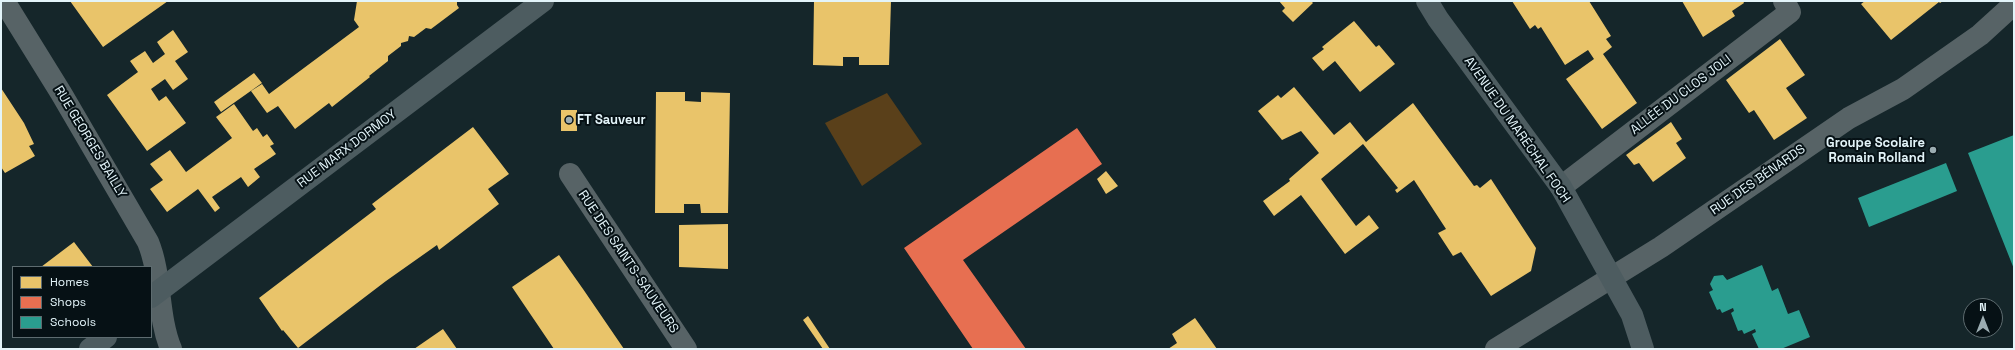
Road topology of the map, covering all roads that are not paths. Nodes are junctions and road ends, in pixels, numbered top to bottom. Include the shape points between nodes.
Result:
1 (4, 1) edge
2 (543, 1) edge
3 (1427, 1) edge
4 (1784, 1) edge
5 (2014, 4) edge
6 (570, 174) dead end
7 (1561, 187) junction
8 (1611, 277) junction
9 (155, 293) edge
10 (105, 338) edge
11 (90, 349) edge
12 (171, 349) edge
13 (686, 349) edge
14 (1496, 349) edge
15 (1643, 349) edge

1 - 9 street, RUE GEORGES BAILLY via 148,242 154,258
2 - 9 main road, RUE MARX DORMOY
3 - 7 main road, AVENUE DU MARÉCHAL FOCH
4 - 7 street, ALLÉE DU CLOS JOLI via 1790,12
5 - 8 street, RUE DES BÉNARDS via 1980,35 1903,89 1849,118 1660,247
6 - 13 street, RUE DES SAINTS-SAUVEURS
7 - 8 main road, AVENUE DU MARÉCHAL FOCH
8 - 14 street, RUE DES BÉNARDS
8 - 15 main road, AVENUE DU MARÉCHAL FOCH via 1632,315
9 - 12 street, RUE GEORGES BAILLY via 164,332
10 - 11 main road

